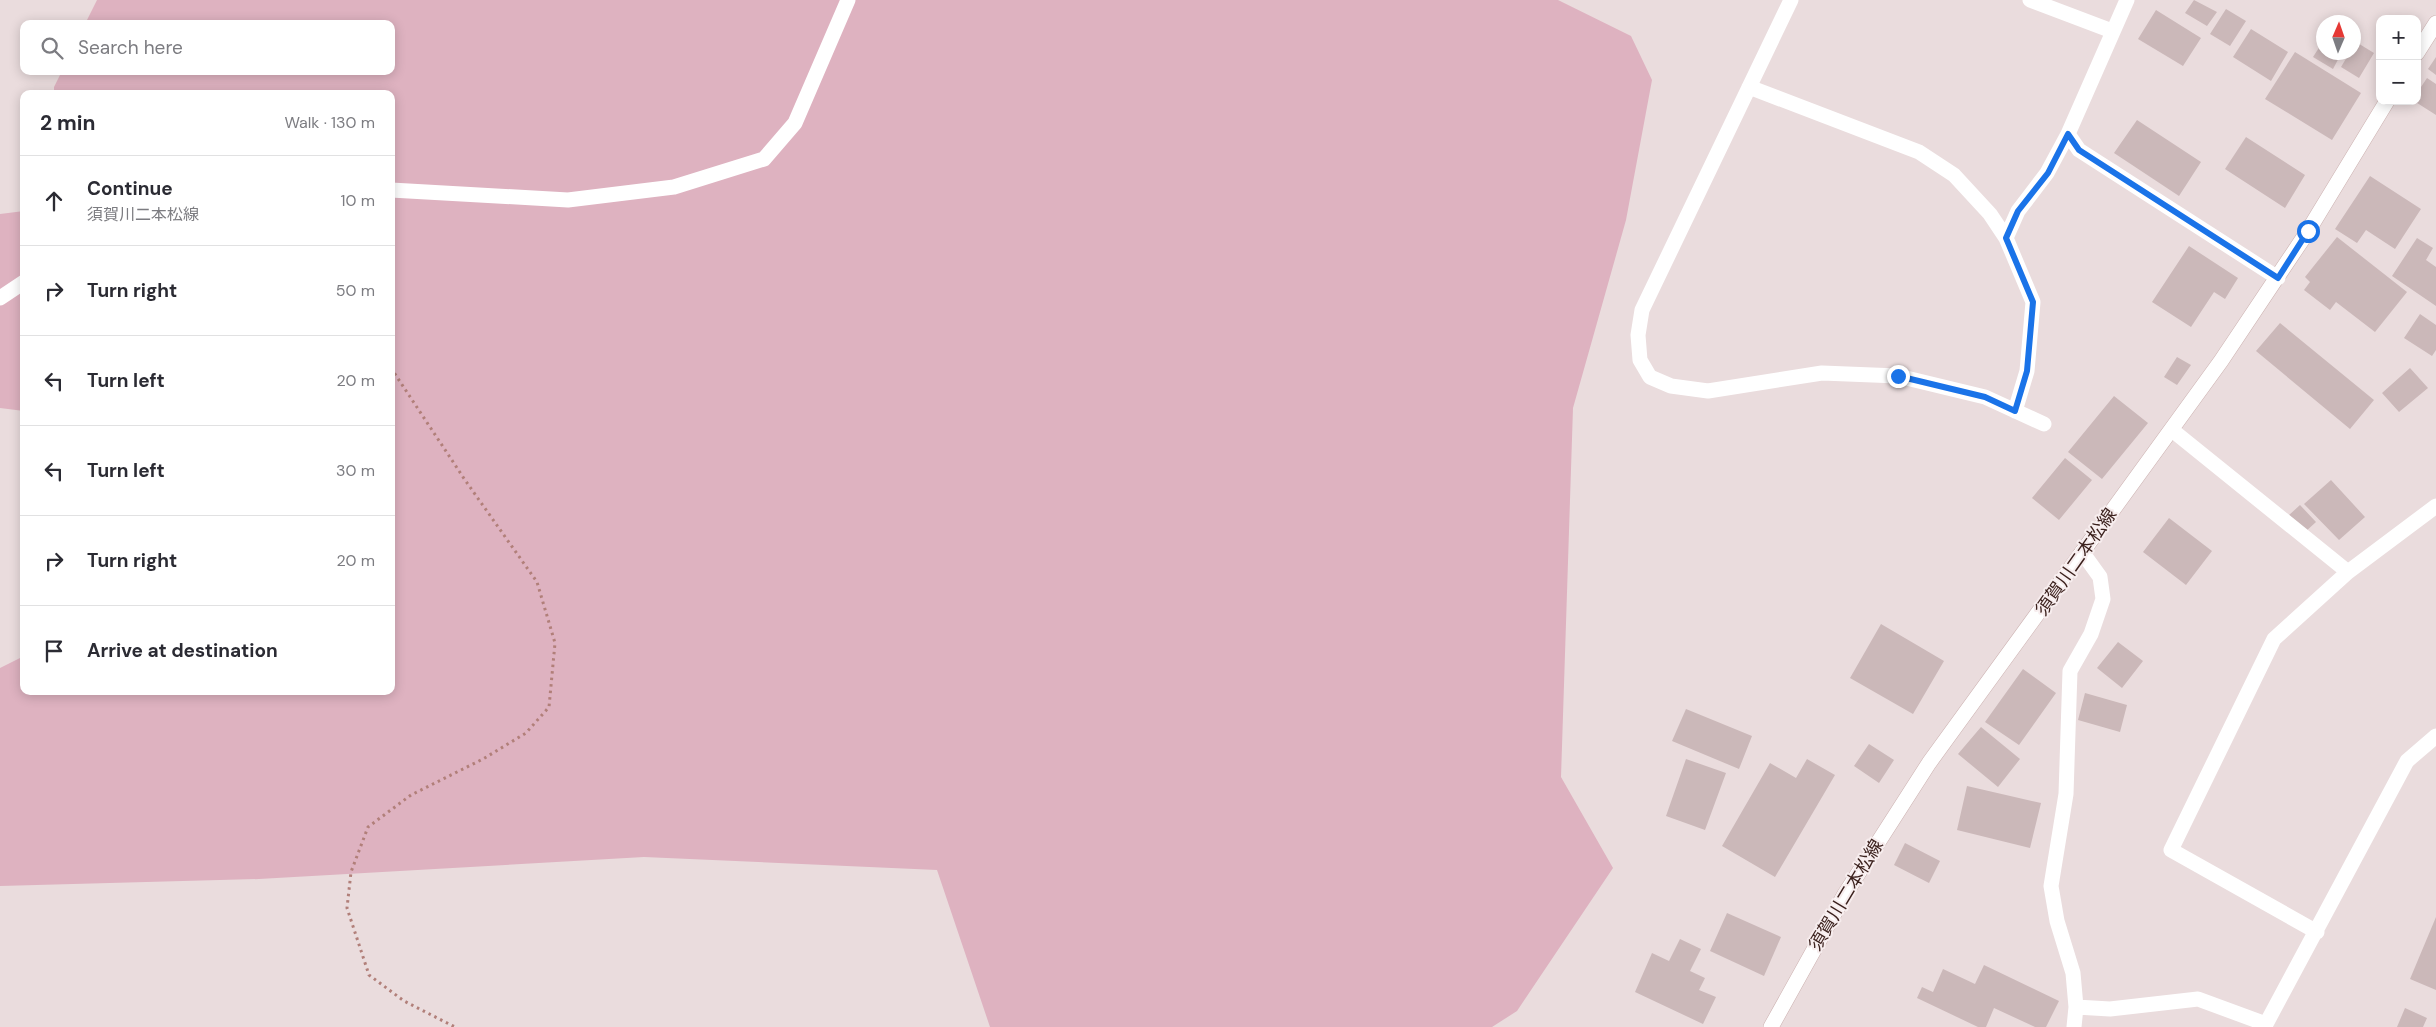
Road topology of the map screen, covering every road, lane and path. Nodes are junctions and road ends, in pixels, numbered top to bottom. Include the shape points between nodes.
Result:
1 (848, 0) edge
2 (1791, 0) edge
3 (2030, 0) edge
4 (2127, 0) edge
5 (2436, 23) edge
6 (2112, 31) junction
7 (2421, 47) edge
8 (1749, 86) junction
9 (2385, 105) edge
10 (2068, 134) junction
11 (395, 190) edge
12 (2006, 238) junction
13 (2278, 278) junction
14 (20, 285) edge
15 (0, 298) edge
16 (395, 374) edge
17 (2015, 411) junction
18 (2044, 424) dead end
19 (2172, 430) junction
20 (2436, 506) edge
21 (2082, 552) junction
22 (2348, 572) junction
23 (2436, 736) edge
24 (2317, 932) junction
25 (2076, 1008) junction
26 (455, 1027) edge
27 (1771, 1027) edge
28 (2074, 1027) edge

1 - 11 street via 795,123 764,159 674,187 568,200
2 - 8 street
3 - 6 street
4 - 6 street
5 - 7 street
6 - 10 street
8 - 12 street via 1919,152 1954,175 1990,214
8 - 17 street via 1642,310 1638,335 1640,360 1650,377 1671,386 1708,391 1822,373 1898,376 1985,397
9 - 13 street, 須賀川二本松線
10 - 12 street via 2048,173 2018,211
10 - 13 street via 2079,150
12 - 17 street via 2033,302 2027,371
13 - 19 street, 須賀川二本松線
14 - 15 street
16 - 26 path via 537,582 555,643 549,707 526,734 411,795 368,827 351,872 347,908 369,976 404,1001
17 - 18 street
19 - 21 street, 須賀川二本松線
19 - 22 street
20 - 22 street
21 - 25 street via 2100,577 2103,599 2090,634 2070,671 2066,794 2051,886 2057,920 2073,973
21 - 27 street, 須賀川二本松線 via 1929,763 1845,894
22 - 24 street via 2274,639 2171,850
23 - 24 street via 2407,761
24 - 25 street via 2266,1024 2198,999 2110,1009
25 - 28 street

